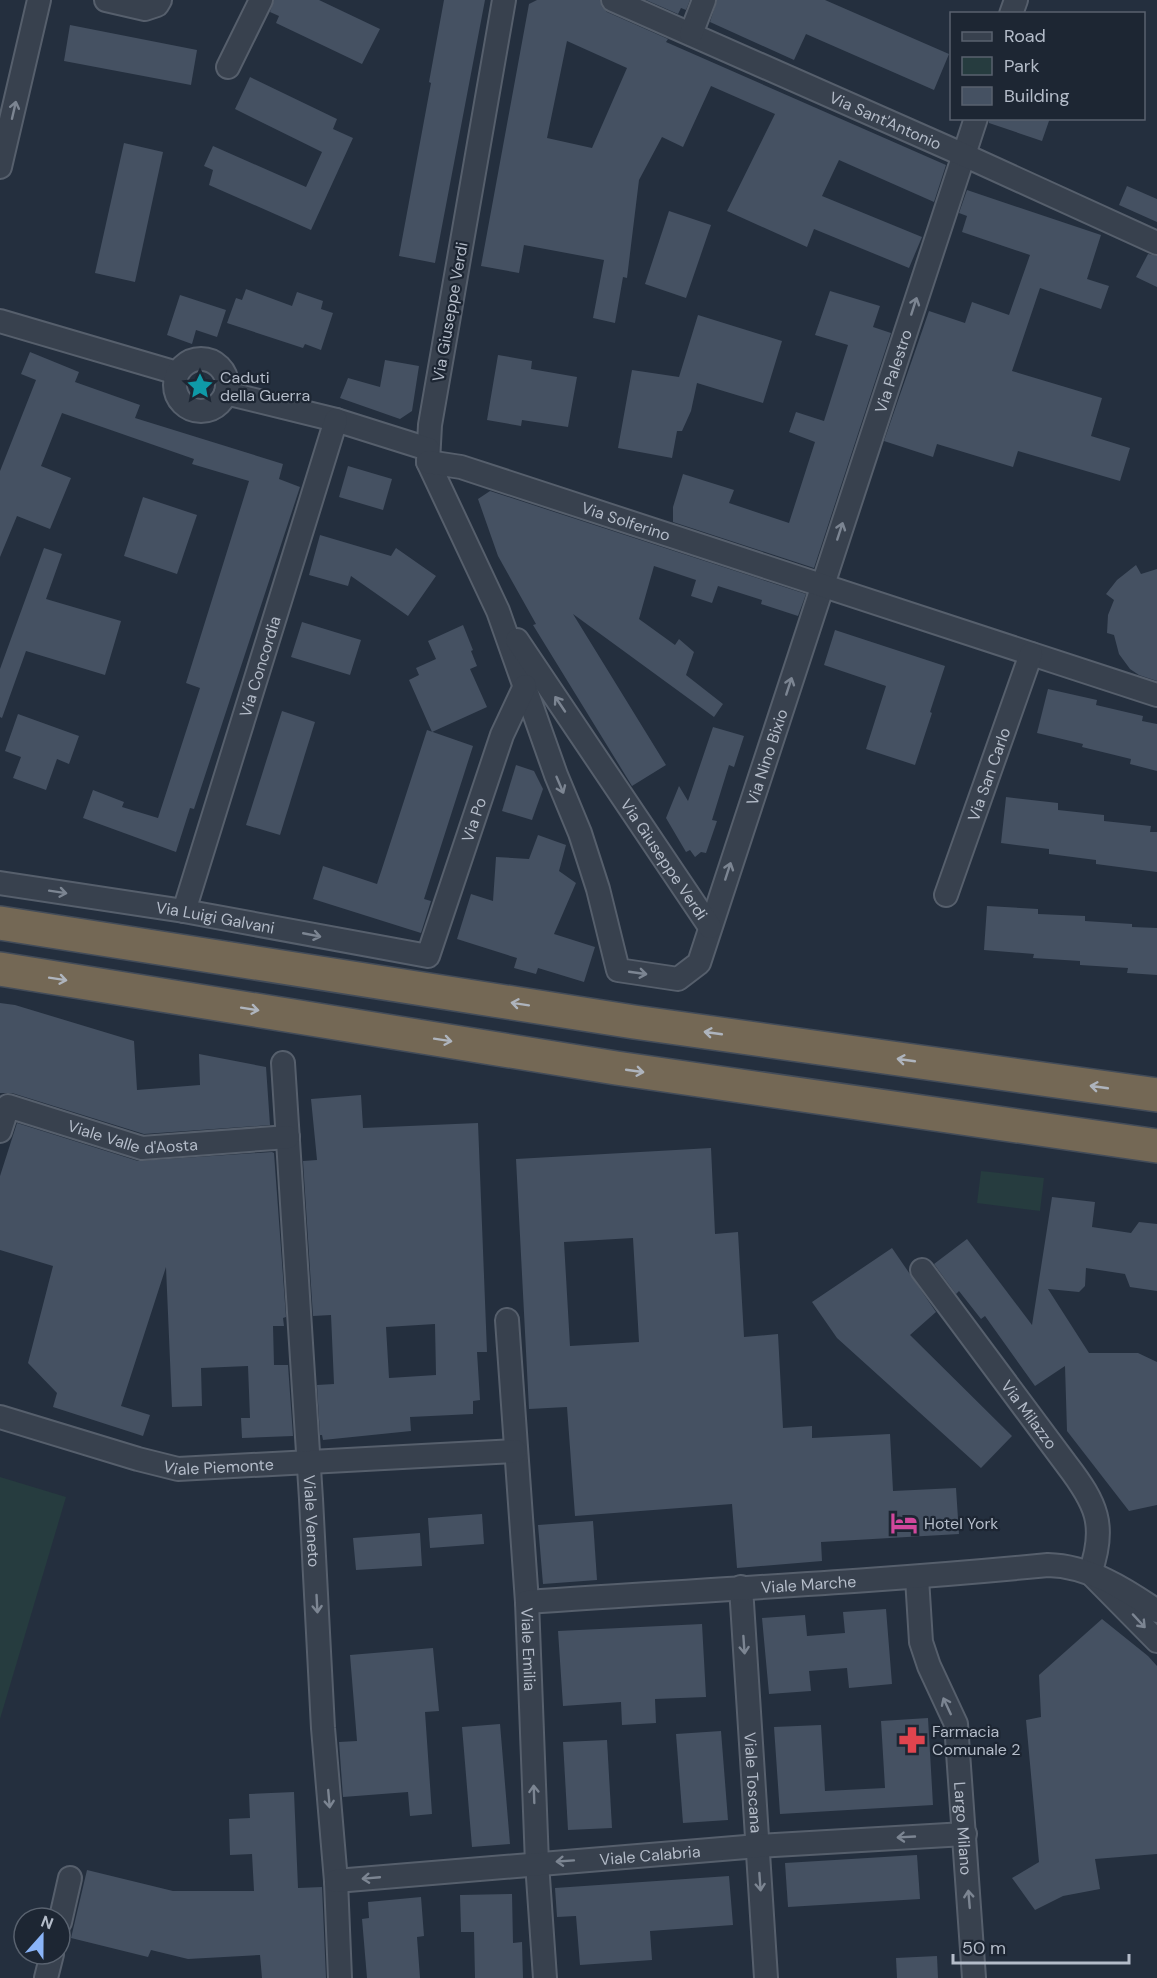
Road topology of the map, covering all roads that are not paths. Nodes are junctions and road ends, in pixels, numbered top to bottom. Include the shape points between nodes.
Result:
1 (39, 0) edge
2 (106, 0) edge
3 (160, 0) edge
4 (261, 0) edge
5 (504, 0) edge
6 (613, 0) edge
7 (704, 0) edge
8 (691, 34) junction
9 (228, 67) dead end
10 (975, 120) edge
11 (964, 154) junction
12 (0, 167) edge
13 (1157, 243) edge
14 (0, 321) edge
15 (177, 373) junction
16 (226, 393) junction
17 (336, 420) junction
18 (428, 456) junction
19 (822, 587) junction
20 (498, 611) junction
21 (1031, 654) junction
22 (525, 686) junction
23 (1157, 695) edge
24 (545, 744) junction
25 (496, 754) junction
26 (0, 883) edge
27 (946, 896) dead end
28 (184, 911) junction
29 (0, 923) edge
30 (710, 927) junction
31 (428, 956) joint
32 (0, 969) edge
33 (283, 1063) dead end
34 (1157, 1095) edge
35 (0, 1131) edge
36 (288, 1137) junction
37 (1157, 1146) edge
38 (922, 1270) dead end
39 (507, 1320) dead end
40 (0, 1417) edge
41 (515, 1451) junction
42 (308, 1462) junction
43 (1090, 1573) junction
44 (917, 1578) junction
45 (741, 1587) junction
46 (527, 1602) junction
47 (1157, 1611) edge
48 (1157, 1641) edge
49 (965, 1834) junction
50 (758, 1846) junction
51 (537, 1863) junction
52 (70, 1878) dead end
53 (336, 1881) junction
54 (64, 1906) edge
55 (340, 1978) edge
56 (545, 1978) edge
57 (766, 1978) edge
58 (974, 1978) edge

12 -> 1 street
2 - 3 street via 145,9
4 - 9 street
5 - 18 street, Via Giuseppe Verdi via 432,413
6 - 8 street, Via Sant'Antonio
7 - 8 street
8 - 11 street, Via Sant'Antonio
10 - 11 street, Via Palestro
11 - 13 street, Via Sant'Antonio
19 -> 11 street, Via Palestro
14 - 15 street
15 - 16 street via 189,361 214,362 225,376
15 - 16 street via 174,382 178,399 191,410 208,411
16 - 17 street, Via Solferino
17 - 18 street, Via Solferino
17 - 28 street, Via Concordia
18 - 19 street, Via Solferino
18 - 20 street, Via Giuseppe Verdi
19 - 21 street
30 -> 19 street, Via Nino Bixio
20 - 22 street, Via Giuseppe Verdi
30 -> 20 street, Via Giuseppe Verdi
21 - 23 street
21 - 27 street, Via San Carlo
22 - 24 street, Via Giuseppe Verdi
22 - 25 street, Via Po
24 - 25 street via 524,733 516,735
24 -> 30 street, Via Giuseppe Verdi via 580,833 618,970 678,979 699,963
25 - 31 street, Via Po
26 -> 28 street, Via Luigi Galvani
28 -> 31 street, Via Luigi Galvani
34 -> 29 highway via 634,1022
32 -> 37 highway via 616,1068
33 - 36 street, Viale Veneto
35 - 36 street, Viale Valle d'Aosta via 8,1106 142,1148
36 - 42 street, Viale Veneto
38 - 43 street, Via Milazzo via 1088,1496 1098,1531
39 - 41 street, Viale Emilia
40 - 42 street, Viale Piemonte via 178,1468
41 - 42 street, Viale Piemonte
41 - 46 street, Viale Emilia
42 -> 53 street, Viale Veneto
43 - 44 street, Viale Marche via 1048,1565
43 - 47 street, Viale Marche
43 -> 48 street
44 - 45 street, Viale Marche
49 -> 44 street, Largo Milano via 956,1724 921,1642
45 - 46 street, Viale Marche
45 -> 50 street, Viale Toscana
51 -> 46 street, Viale Emilia
49 -> 50 street, Viale Calabria
58 -> 49 street, Largo Milano
50 -> 51 street, Viale Calabria
50 -> 57 street, Viale Toscana
51 -> 53 street, Viale Calabria
51 - 56 street, Viale Emilia
52 - 54 street
53 - 55 street, Viale Veneto

